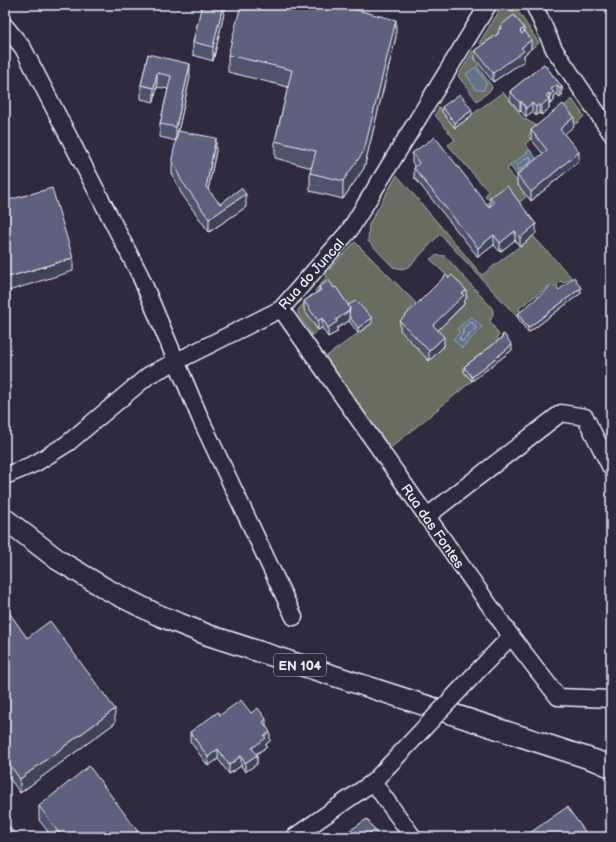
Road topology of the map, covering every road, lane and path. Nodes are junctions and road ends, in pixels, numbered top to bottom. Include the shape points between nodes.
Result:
1 (488, 5) edge
2 (534, 5) edge
3 (5, 26) edge
4 (611, 133) edge
5 (281, 310) junction
6 (177, 363) junction
7 (611, 468) edge
8 (5, 476) edge
9 (426, 517) junction
10 (6, 521) edge
11 (294, 617) dead end
12 (511, 636) junction
13 (611, 699) edge
14 (611, 766) edge
15 (373, 782) junction
16 (294, 837) edge
17 (413, 837) edge

1 - 5 street, Rua do Juncal via 349,231
2 - 4 street via 554,50
3 - 6 street via 23,48 140,275
5 - 6 street, Rua do Juncal
5 - 9 street, Rua das Fontes
6 - 8 street, Rua do Juncal via 149,376 68,443 36,463
6 - 11 street via 201,420
7 - 9 street via 585,417 561,413
9 - 12 street, Rua das Fontes
10 - 14 main road, EN 104 via 58,560 108,590 158,615 208,635
12 - 13 street, Rua das Fontes via 558,697
12 - 15 street, bridge
15 - 16 street
15 - 17 street

